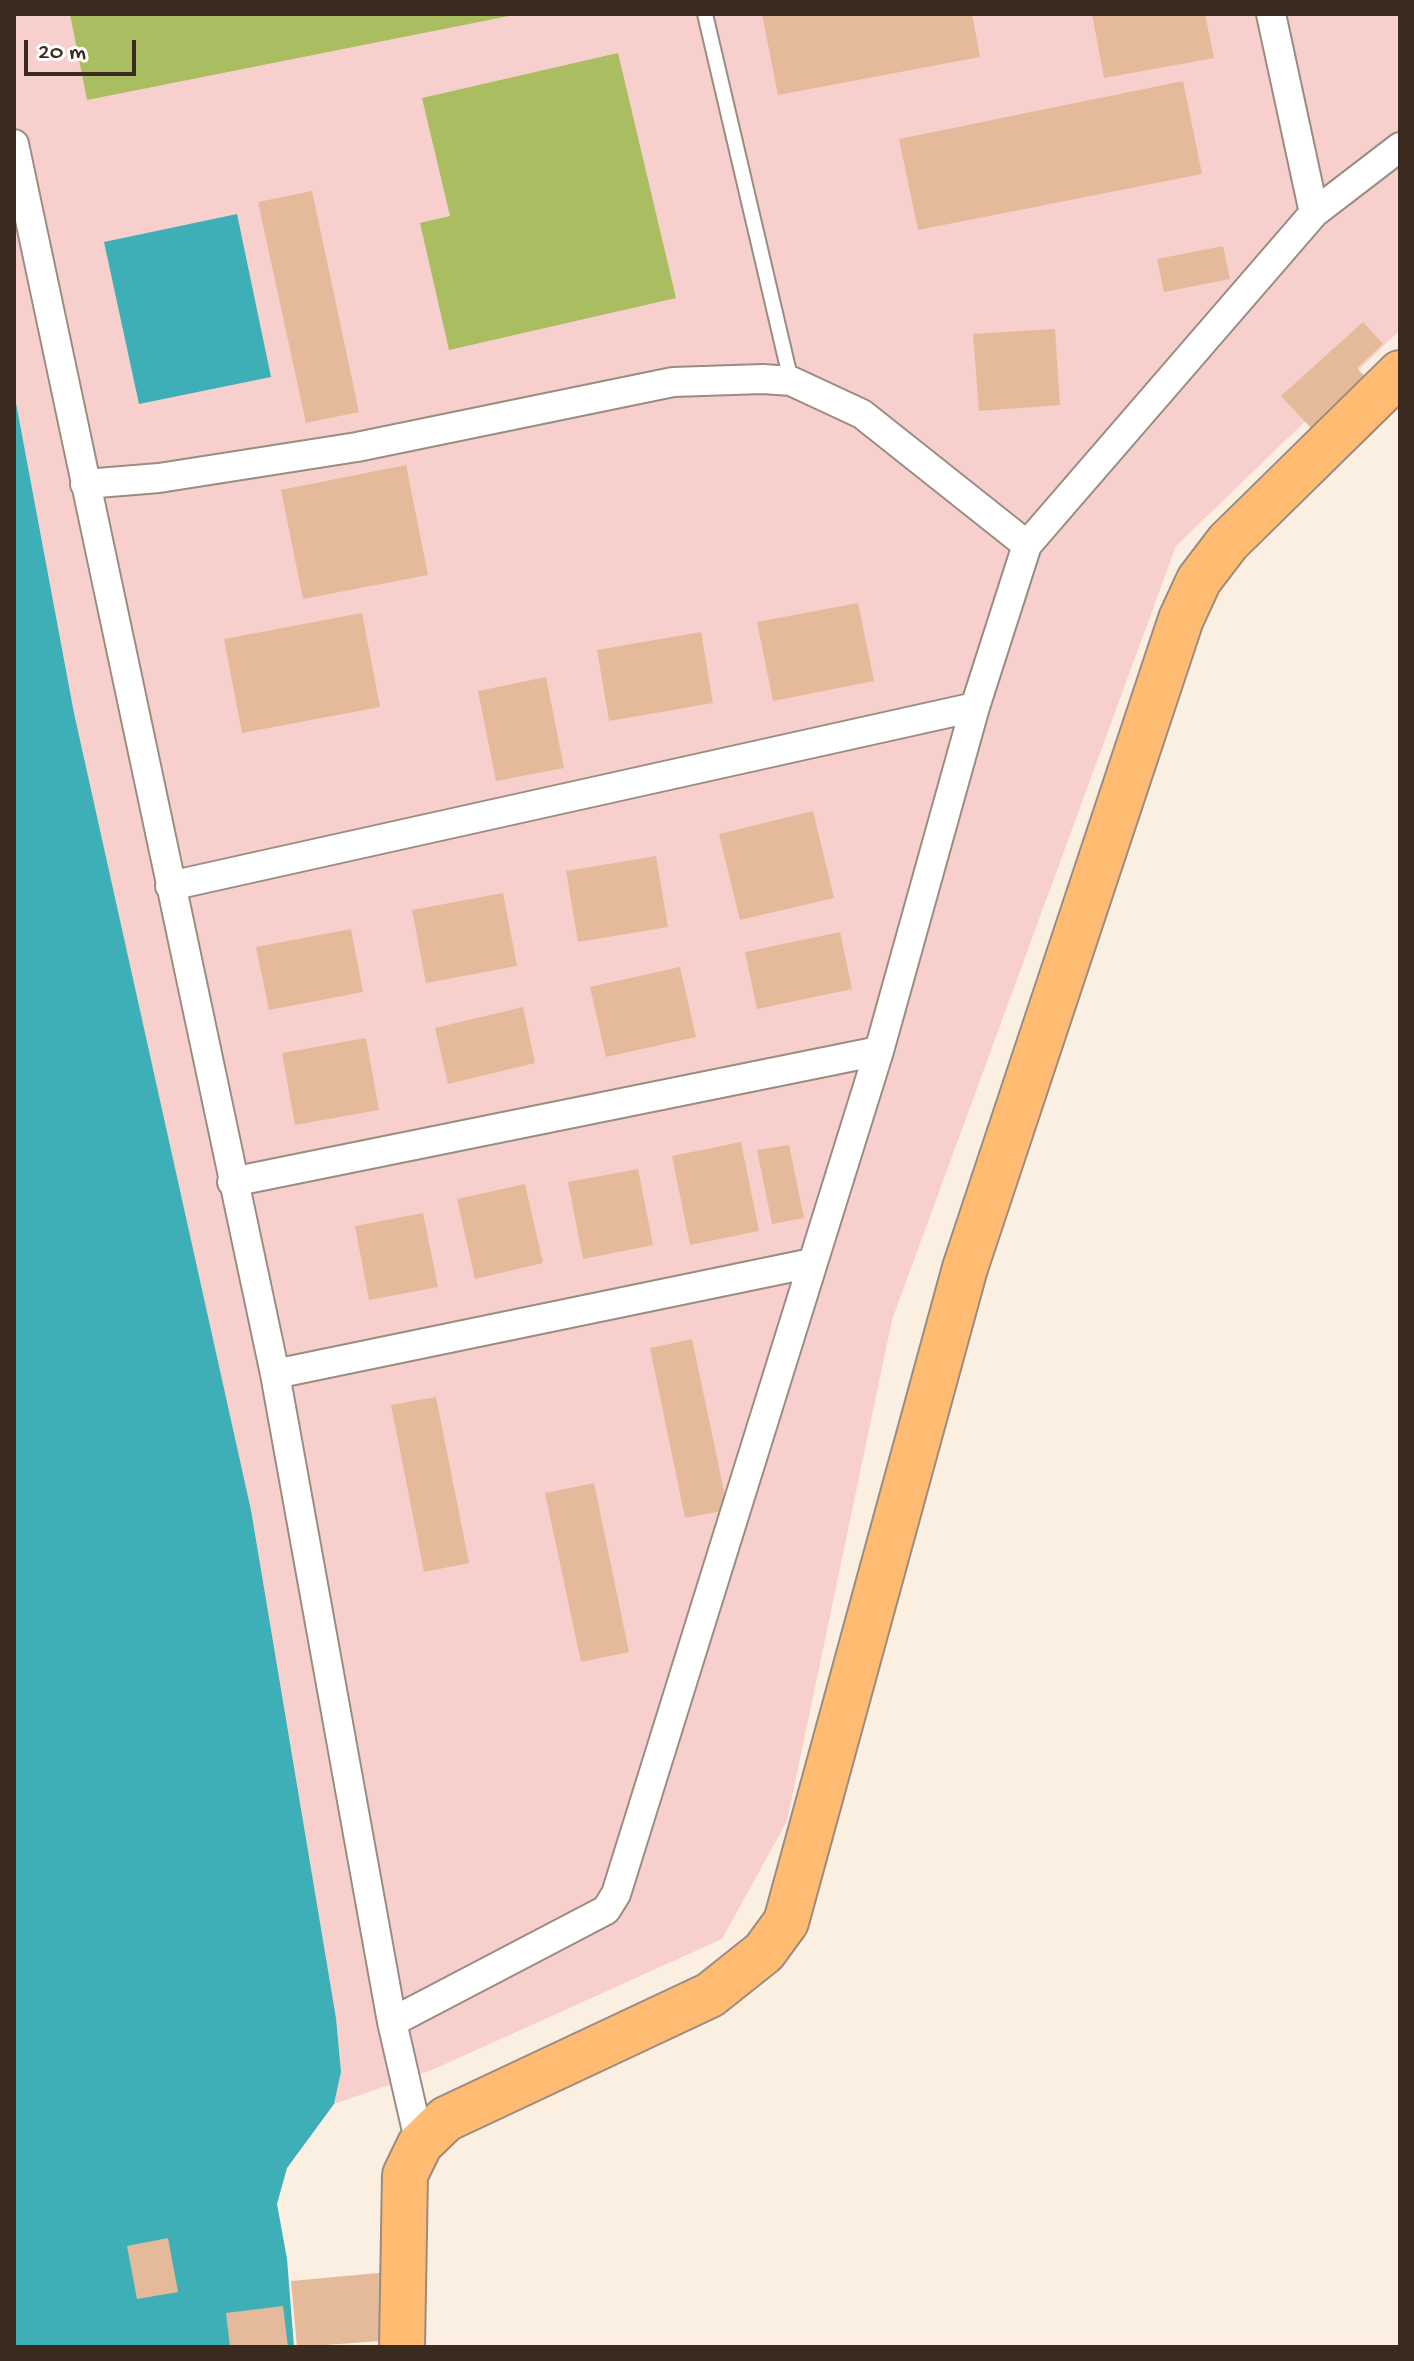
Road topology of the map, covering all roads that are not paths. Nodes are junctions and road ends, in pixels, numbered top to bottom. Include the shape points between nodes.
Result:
1 (705, 14) edge
2 (1271, 14) edge
3 (14, 144) edge
4 (1400, 147) edge
5 (1314, 213) junction
6 (1400, 373) edge
7 (791, 381) junction
8 (85, 484) junction
9 (1027, 545) junction
10 (975, 707) junction
11 (170, 886) junction
12 (879, 1051) junction
13 (232, 1182) junction
14 (812, 1263) junction
15 (275, 1374) junction
16 (392, 2022) junction
17 (420, 2144) junction
18 (402, 2347) edge

1 - 7 lane
2 - 5 street
3 - 8 street
4 - 5 street
5 - 9 street
6 - 17 main road via 1228,542 1199,580 1181,619 965,1268 786,1922 764,1952 710,1995 446,2119
7 - 8 street via 673,382 357,447 159,478
7 - 9 street via 862,414
8 - 11 street
9 - 10 street
10 - 11 street
10 - 12 street
11 - 13 street
12 - 13 street
12 - 14 street
13 - 15 street
14 - 15 street
14 - 16 street via 616,1894 598,1915
15 - 16 street
16 - 17 street
17 - 18 main road via 405,2175

